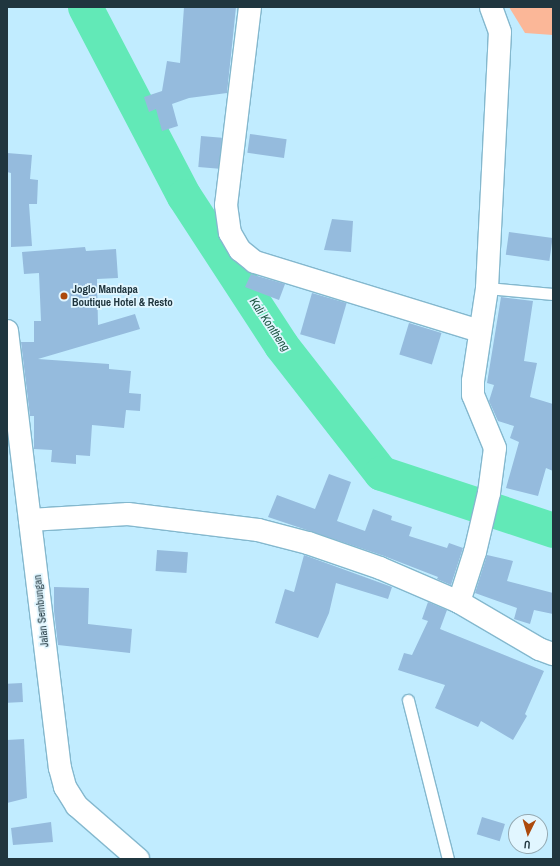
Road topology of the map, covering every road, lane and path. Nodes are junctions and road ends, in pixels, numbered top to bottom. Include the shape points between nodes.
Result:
1 (250, 7) edge
2 (491, 7) edge
3 (487, 288) junction
4 (553, 294) edge
5 (7, 331) edge
6 (479, 331) junction
7 (30, 520) junction
8 (459, 602) junction
9 (553, 654) edge
10 (408, 700) dead end
11 (138, 859) edge
12 (448, 859) edge

1 - 6 street via 226,204 230,233 240,250 255,262
2 - 3 street via 500,32
3 - 4 lane
3 - 6 street
5 - 7 street, Jalan Sembungan
6 - 8 street via 473,395 495,448 489,493 475,552
7 - 8 street via 128,514 258,530 308,543 366,563
7 - 11 street, Jalan Sembungan via 56,749 66,787 77,806
8 - 9 street via 539,649
10 - 12 lane

